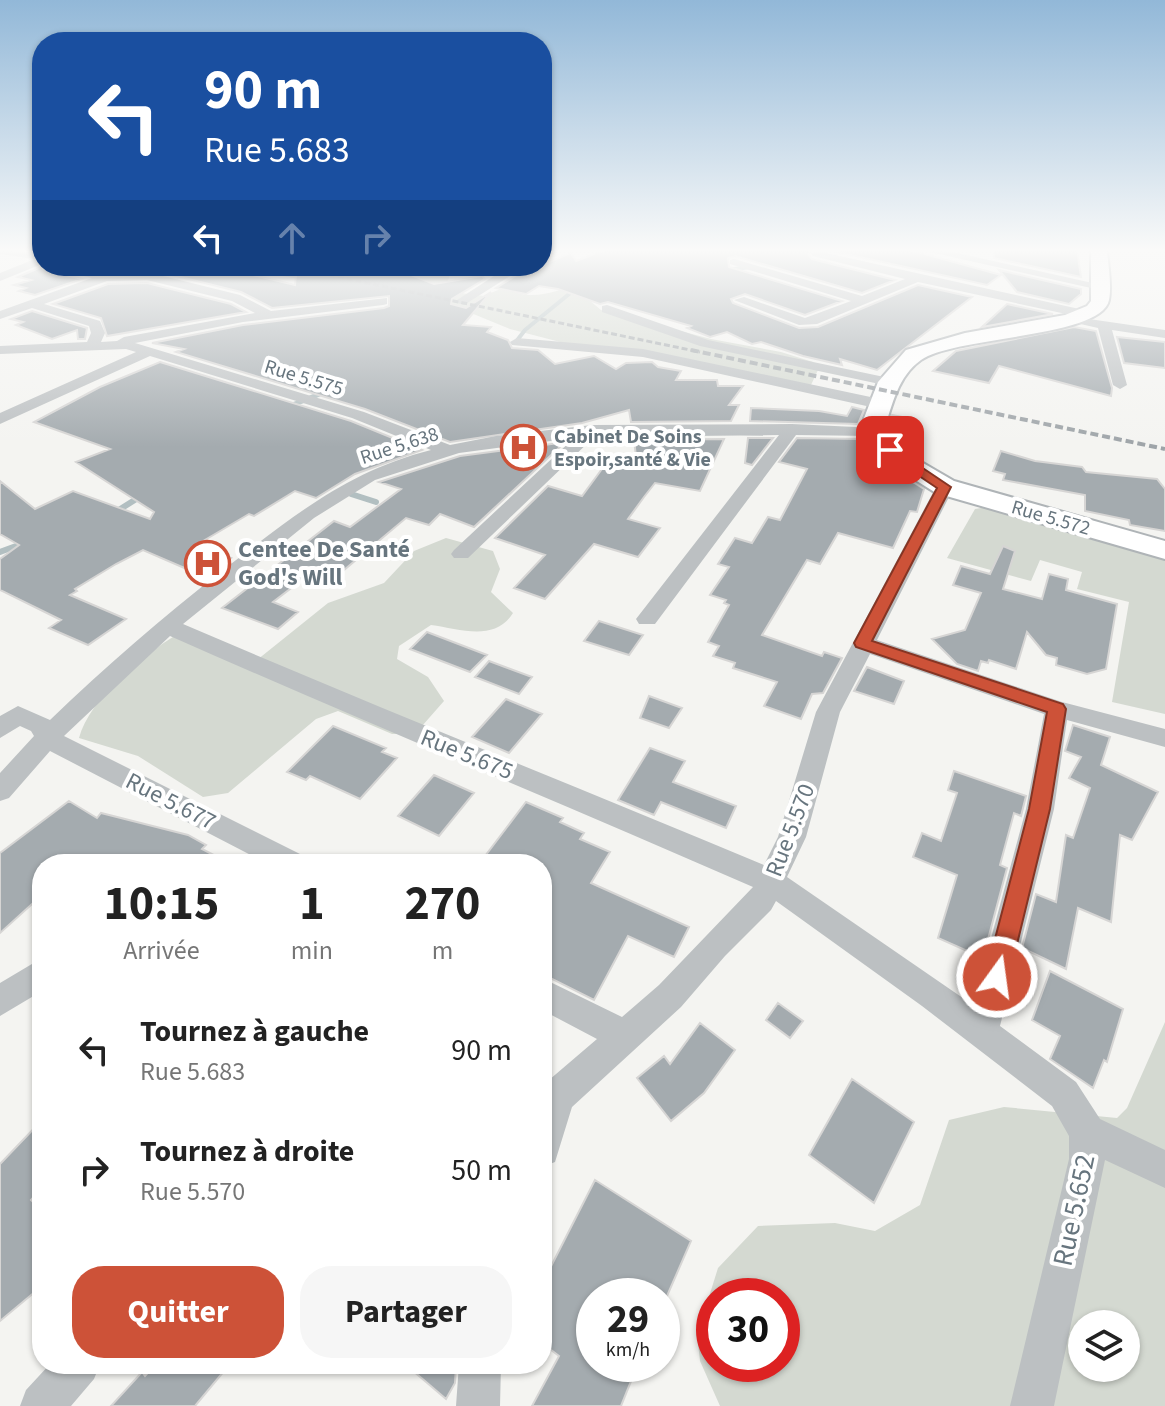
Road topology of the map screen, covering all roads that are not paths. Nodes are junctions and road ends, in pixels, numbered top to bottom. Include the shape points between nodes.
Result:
1 (69, 316) edge
2 (266, 316) edge
3 (626, 316) edge
4 (788, 316) edge
5 (824, 316) edge
6 (1069, 316) edge
7 (1090, 316) edge
8 (1087, 320) junction
9 (1165, 334) edge
10 (517, 342) dead end
11 (114, 343) junction
12 (0, 344) edge
13 (93, 344) junction
14 (8, 350) edge
15 (150, 351) junction
16 (889, 382) junction
17 (1120, 385) dead end
18 (880, 404) junction
19 (0, 419) edge
20 (792, 429) junction
21 (592, 430) junction
22 (871, 431) junction
23 (450, 451) junction
24 (941, 486) junction
25 (1165, 550) edge
26 (461, 554) dead end
27 (647, 619) dead end
28 (165, 625) junction
29 (862, 643) junction
30 (1057, 709) junction
31 (6, 716) edge
32 (47, 738) junction
33 (1165, 738) edge
34 (0, 791) edge
35 (274, 854) edge
36 (770, 881) junction
37 (32, 980) edge
38 (552, 998) edge
39 (0, 1001) edge
40 (982, 1033) junction
41 (625, 1036) junction
42 (552, 1099) edge
43 (1087, 1132) junction
44 (1165, 1169) edge
45 (70, 1374) edge
46 (480, 1374) edge
47 (42, 1406) edge
48 (478, 1406) edge
49 (1032, 1406) edge

1 - 13 street via 95,324
2 - 11 street
3 - 16 street via 705,343
4 - 5 street via 808,322
6 - 8 street
7 - 8 street
8 - 9 street
8 - 16 street via 921,351
8 - 17 street
10 - 18 street via 643,353
11 - 13 street, Rue 5.575
11 - 15 street, Rue 5.575
12 - 14 street
13 - 14 street, Rue 5.575
15 - 19 street
15 - 23 street, Rue 5.575 via 358,415
16 - 18 street
18 - 22 street
20 - 21 street, Rue 5.638
20 - 22 street, Rue 5.638
20 - 27 street
21 - 23 street, Rue 5.638 via 543,433
21 - 26 street
22 - 24 street, Rue 5.572 via 902,461
23 - 28 street, Rue 5.638 via 386,469 327,500
24 - 25 street, Rue 5.572
24 - 29 street, Rue 5.570
28 - 32 street, Rue 5.638
28 - 36 street, Rue 5.675
29 - 30 street
29 - 36 street, Rue 5.570 via 828,712 792,837
30 - 33 street
30 - 40 street via 1040,809
31 - 32 street via 40,725
32 - 34 street, Rue 5.638
32 - 35 street, Rue 5.677
36 - 40 street, Rue 5.652
36 - 41 street, Rue 5.570 via 761,901
37 - 39 street
38 - 41 street
40 - 43 street, Rue 5.652 via 1064,1094
41 - 42 street, Rue 5.570
43 - 44 street
43 - 49 street, Rue 5.652 via 1087,1159
45 - 47 street
46 - 48 street

